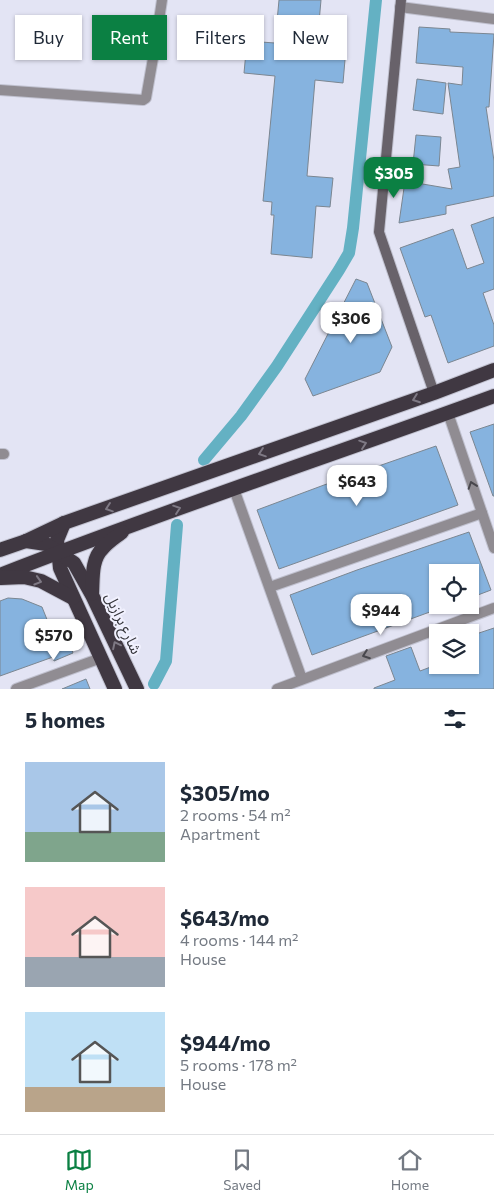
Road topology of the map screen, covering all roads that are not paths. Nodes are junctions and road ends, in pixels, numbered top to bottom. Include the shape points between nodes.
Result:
1 (162, 0) edge
2 (400, 4) edge
3 (494, 19) edge
4 (0, 90) edge
5 (494, 370) edge
6 (434, 393) junction
7 (494, 396) edge
8 (448, 413) junction
9 (234, 488) junction
10 (482, 513) junction
11 (64, 523) junction
12 (131, 525) junction
13 (26, 540) junction
14 (494, 548) edge
15 (0, 550) edge
16 (58, 552) junction
17 (0, 577) edge
18 (270, 587) junction
19 (92, 595) junction
20 (73, 598) junction
21 (494, 608) edge
22 (101, 658) junction
23 (302, 679) junction
24 (16, 689) edge
25 (116, 689) edge
26 (137, 689) edge
27 (277, 689) edge

1 - 4 street via 148,89 143,100
2 - 3 street
2 - 6 main road via 379,232
5 - 6 highway
6 -> 11 highway
7 - 8 highway
9 -> 8 highway
10 -> 8 street
12 -> 9 highway
9 - 18 street
10 - 14 street
10 - 18 street
11 - 13 highway
11 - 16 highway via 57,540
12 - 16 highway
12 - 19 highway, شارع برازيل via 101,549 93,572
13 - 15 highway
13 - 16 highway via 46,544
16 - 17 highway
16 - 19 highway via 74,563
16 - 20 highway via 60,568
17 -> 20 highway via 42,581
18 - 23 street
26 -> 19 highway, شارع برازيل
20 - 22 highway
21 -> 23 street
22 - 24 street
22 - 25 highway
23 - 27 street

